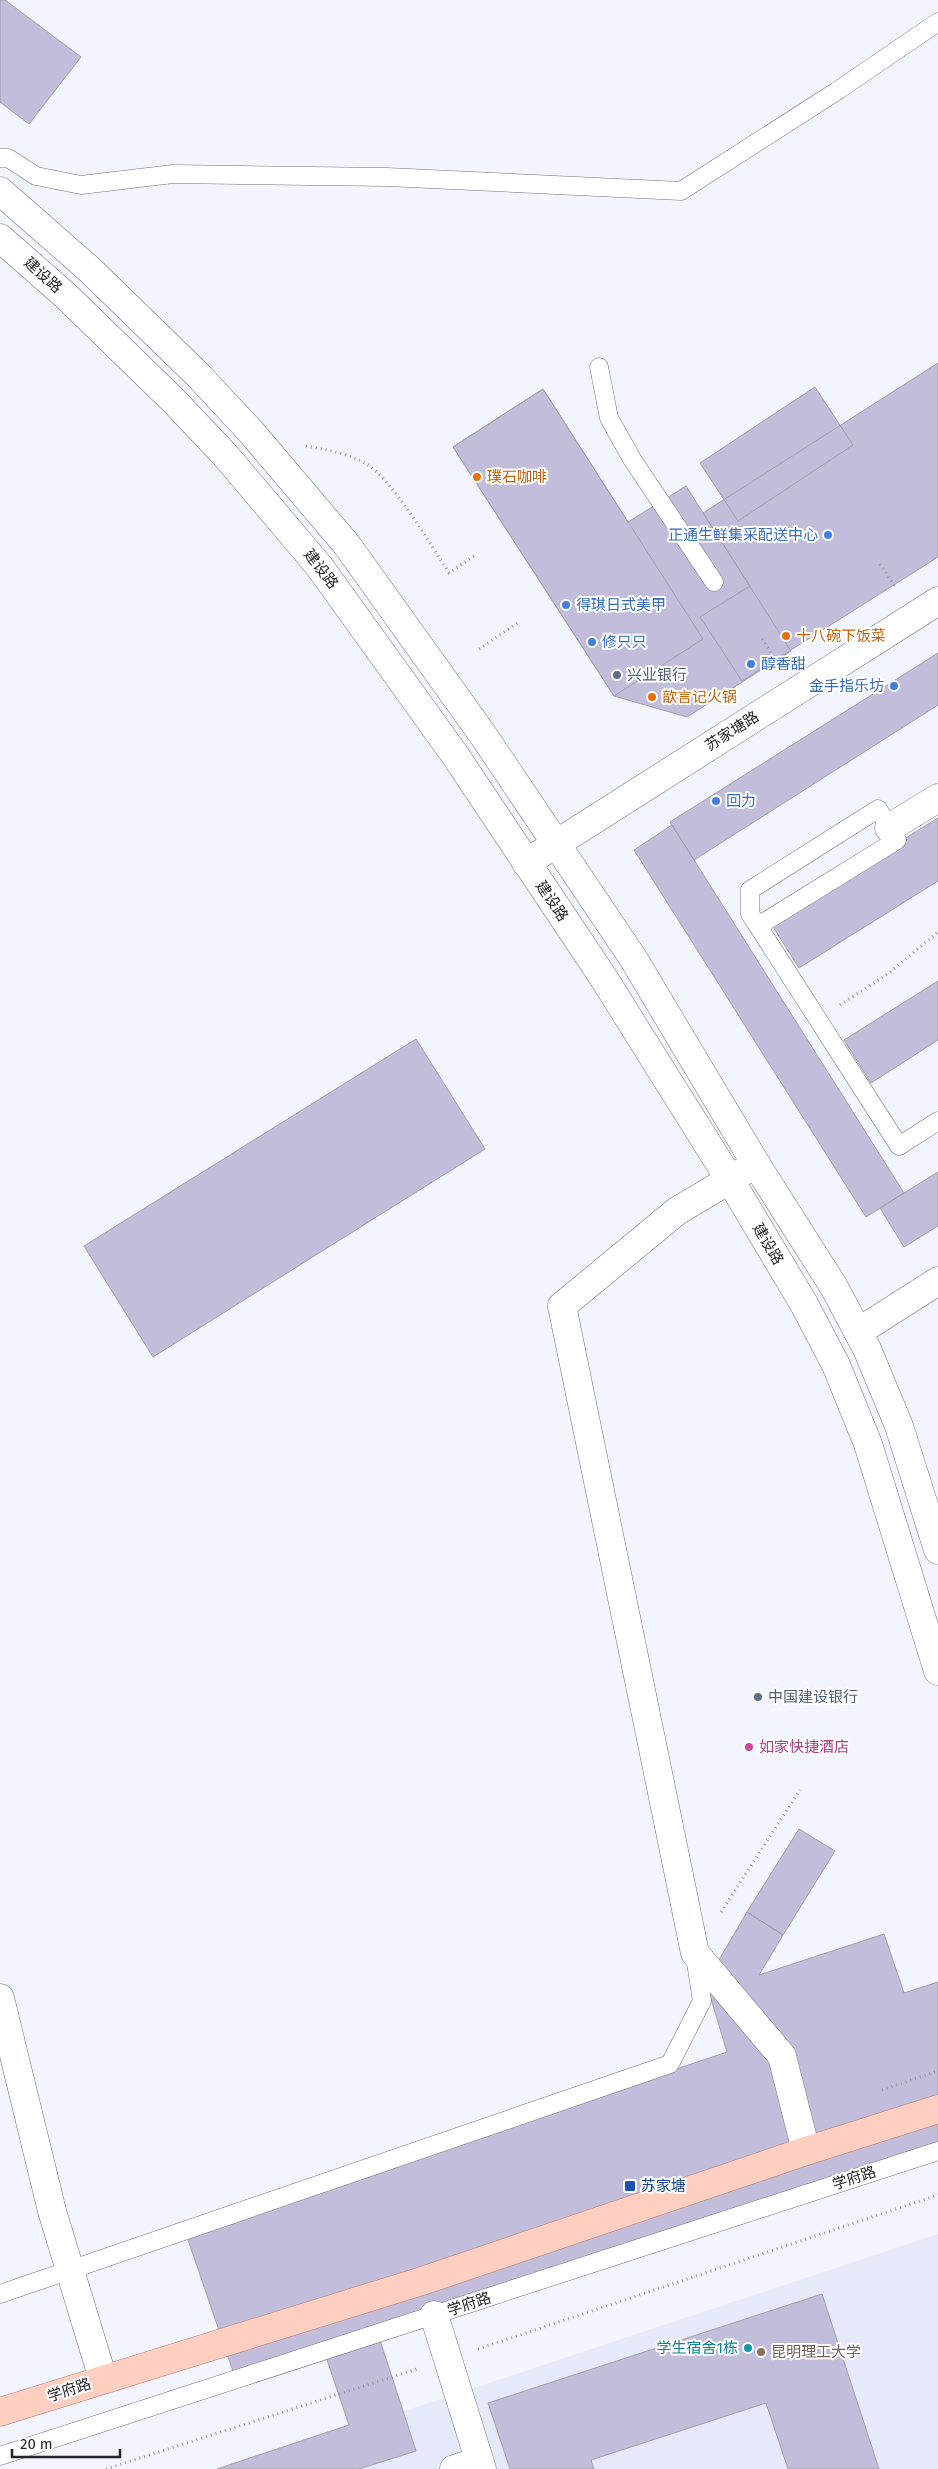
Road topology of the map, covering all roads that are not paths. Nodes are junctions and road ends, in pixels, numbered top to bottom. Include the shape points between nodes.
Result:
1 (938, 22) edge
2 (0, 158) edge
3 (0, 190) edge
4 (0, 238) edge
5 (598, 367) dead end
6 (714, 582) dead end
7 (938, 601) edge
8 (938, 798) edge
9 (889, 828) junction
10 (556, 843) junction
11 (526, 863) junction
12 (758, 926) junction
13 (938, 1121) edge
14 (756, 1164) junction
15 (730, 1180) junction
16 (938, 1281) edge
17 (858, 1332) junction
18 (938, 1550) edge
19 (938, 1671) edge
20 (695, 1953) junction
21 (0, 1998) edge
22 (938, 2109) edge
23 (806, 2151) junction
24 (938, 2151) edge
25 (69, 2271) junction
26 (0, 2294) edge
27 (434, 2315) junction
28 (103, 2379) junction
29 (0, 2412) edge
30 (0, 2456) edge
31 (481, 2465) edge
32 (454, 2469) edge

1 - 2 lane via 681,191 387,177 172,174 81,186 36,176 8,158
3 - 10 street via 68,250 199,376 302,489 391,605
4 - 11 street, 建设路 via 65,295 174,401 275,512 363,625
5 - 6 lane via 609,418
7 - 10 street, 苏家塘路
8 - 9 street
9 - 12 lane via 897,840
9 - 12 lane via 878,810 750,890 750,914
10 - 11 street, 苏家塘路
10 - 14 street via 633,958
11 - 15 street, 建设路
12 - 13 lane via 899,1146
14 - 15 street
14 - 17 street via 834,1287
15 - 19 street, 建设路 via 804,1304 848,1392 868,1444
15 - 20 street via 677,1211 562,1306
16 - 17 street
17 - 18 street via 900,1426
20 - 23 street via 782,2056
20 - 25 lane via 702,2001 670,2064
21 - 25 street
22 - 23 main road, 学府路
23 - 28 main road, 学府路 via 422,2281
24 - 27 lane, 学府路
25 - 26 lane
25 - 28 street
27 - 30 lane, 学府路
27 - 31 street
28 - 29 main road, 学府路
31 - 32 street

